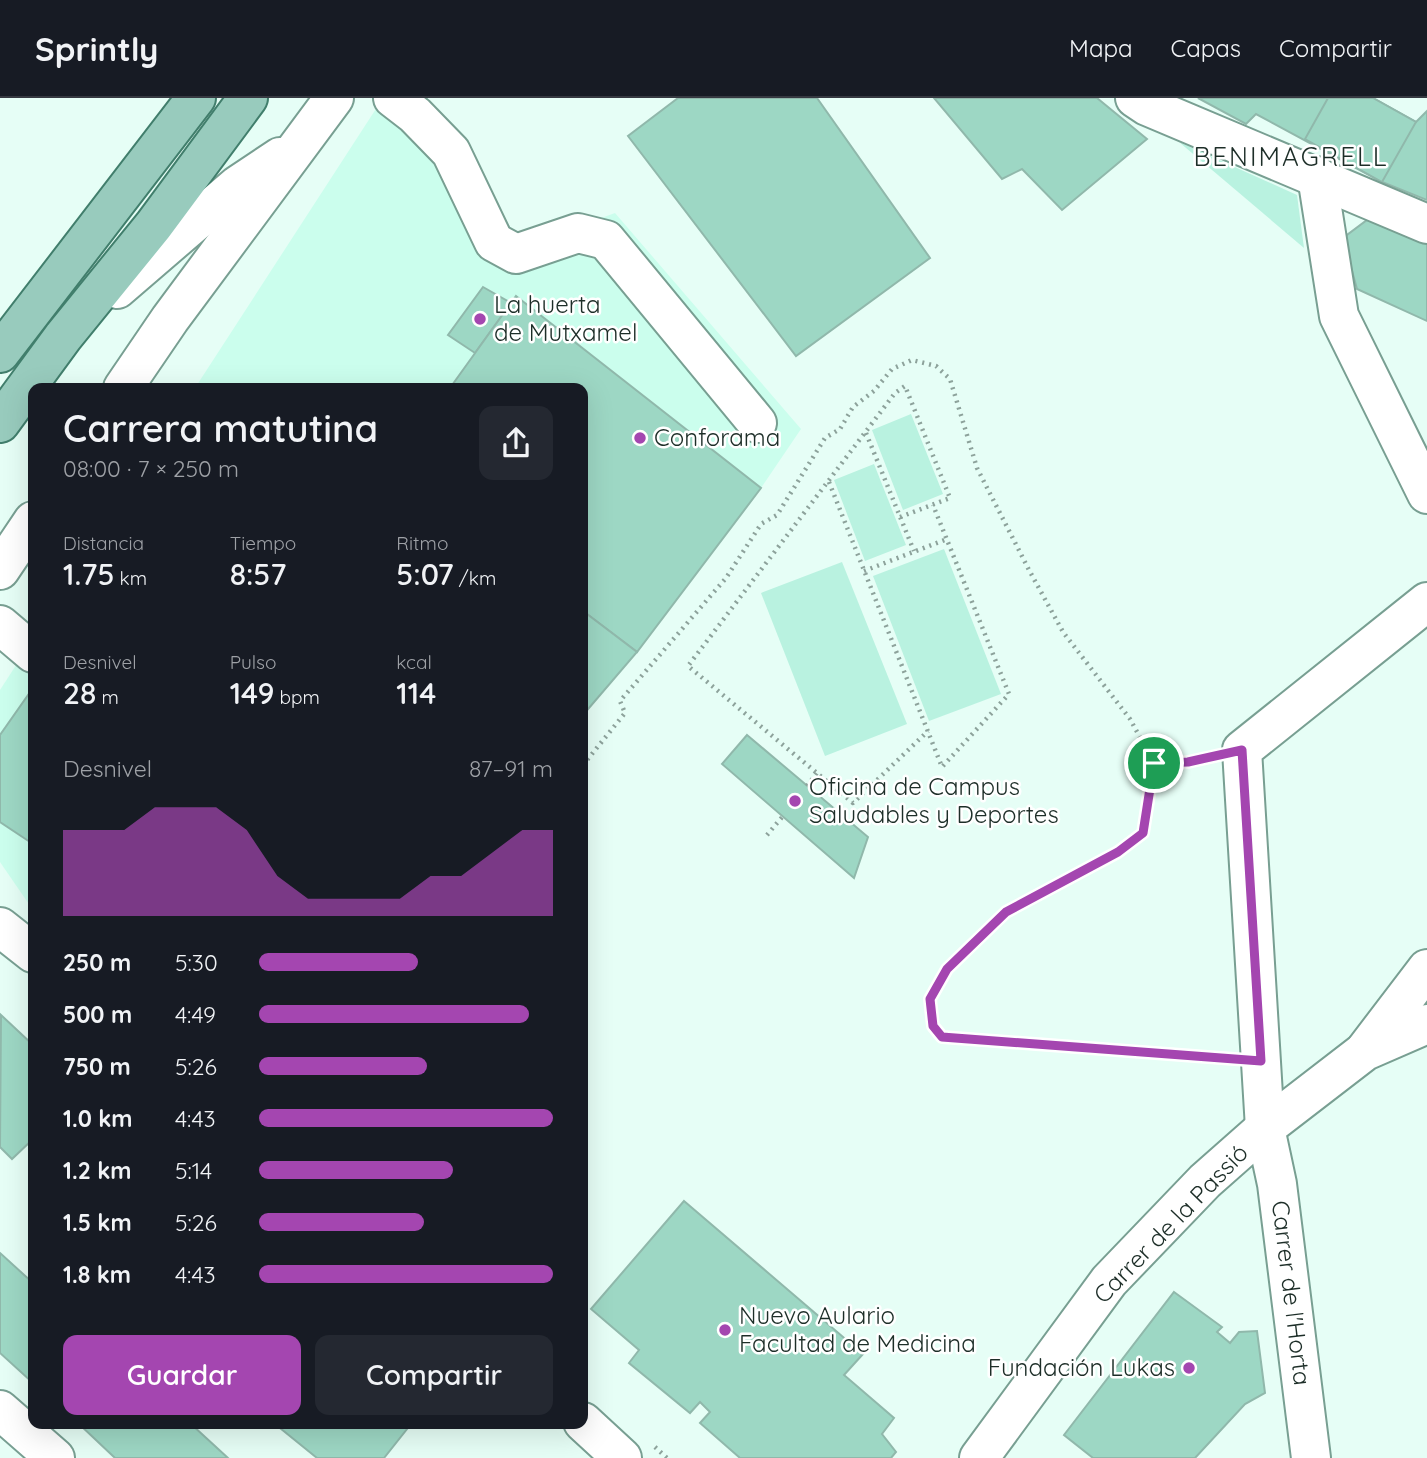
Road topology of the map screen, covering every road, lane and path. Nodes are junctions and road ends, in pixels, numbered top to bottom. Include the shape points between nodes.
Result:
1 (196, 98) edge
2 (248, 98) edge
3 (334, 98) edge
4 (393, 98) edge
5 (1135, 98) edge
6 (300, 144) junction
7 (1317, 176) junction
8 (1427, 224) edge
9 (63, 337) junction
10 (0, 353) edge
11 (29, 383) edge
12 (126, 383) edge
13 (28, 385) edge
14 (0, 423) edge
15 (757, 423) dead end
16 (866, 432) junction
17 (1418, 464) edge
18 (828, 481) junction
19 (1427, 494) edge
20 (933, 505) junction
21 (900, 517) junction
22 (28, 528) edge
23 (947, 539) junction
24 (914, 551) junction
25 (0, 570) edge
26 (864, 571) junction
27 (1427, 602) edge
28 (0, 625) edge
29 (28, 649) edge
30 (928, 731) junction
31 (1242, 750) junction
32 (588, 759) edge
33 (1154, 763) junction
34 (817, 773) junction
35 (807, 786) dead end
36 (783, 816) dead end
37 (767, 835) dead end
38 (0, 927) edge
39 (28, 949) edge
40 (1427, 969) edge
41 (1427, 1024) edge
42 (1365, 1051) junction
43 (1261, 1061) junction
44 (1265, 1128) junction
45 (0, 1410) edge
46 (588, 1427) edge
47 (55, 1458) edge
48 (621, 1458) edge
49 (979, 1458) edge
50 (1311, 1458) edge

1 - 10 main road
2 - 9 main road
3 - 6 street
4 - 15 street via 451,152 494,242 516,254 578,233 606,240
5 - 7 street
6 - 9 street via 238,185
6 - 12 street
7 - 8 street
7 - 17 street via 1339,316
9 - 11 main road
13 - 14 main road
16 - 18 path
16 - 20 path via 905,386 950,498
16 - 21 path
17 - 19 street
18 - 26 path
18 - 34 path via 688,666
20 - 21 path
20 - 23 path
21 - 24 path
22 - 25 street
23 - 24 path
23 - 30 path via 1009,694 943,766
24 - 26 path
26 - 30 path
27 - 31 street
28 - 29 street
30 - 34 path via 853,803
31 - 33 path via 1188,762
31 - 43 street, Carrer de l'Horta
32 - 33 path via 625,713 620,701 726,578 761,524 777,515 825,438 840,429 853,407 892,369 912,359 936,366 950,379 977,468 1029,570 1063,632 1130,719
33 - 43 path via 1143,833 1118,852 1006,912 947,969 930,999 933,1026 942,1037
34 - 35 path
36 - 37 path
38 - 39 street
40 - 42 street, Carrer de la Passió
41 - 42 street, Carrer de la Passió
42 - 44 street, Carrer de la Passió
43 - 44 street, Carrer de l'Horta
44 - 49 street, Carrer de la Passió via 1205,1181 1109,1281
44 - 50 street, Carrer de l'Horta via 1278,1191
45 - 47 street
46 - 48 street

